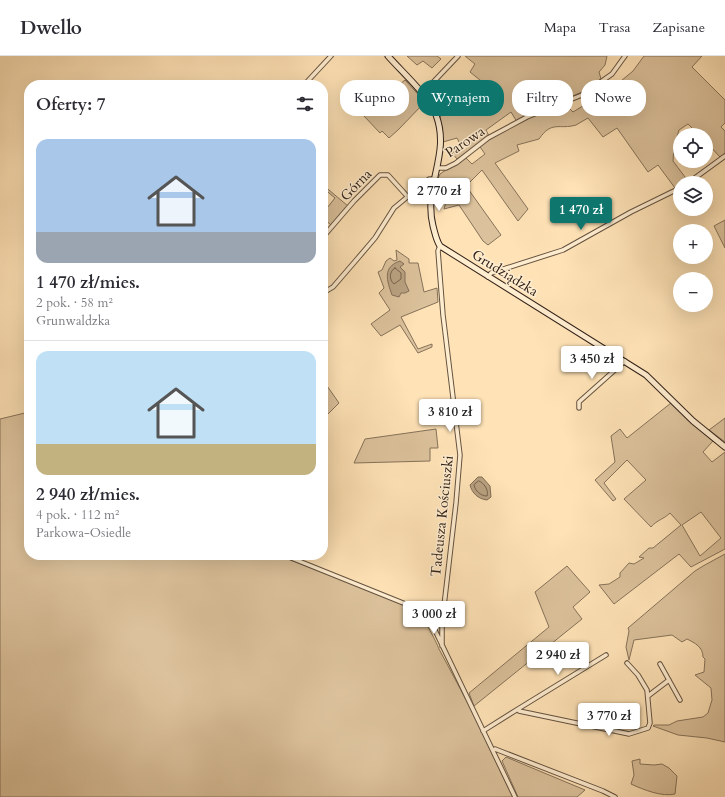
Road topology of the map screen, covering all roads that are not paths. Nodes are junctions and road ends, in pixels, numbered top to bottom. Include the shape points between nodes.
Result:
1 (330, 56) edge
2 (388, 56) edge
3 (458, 56) edge
4 (625, 56) edge
5 (308, 80) edge
6 (435, 80) edge
7 (417, 88) edge
8 (437, 116) edge
9 (725, 156) edge
10 (438, 168) junction
11 (698, 176) edge
12 (434, 179) junction
13 (673, 191) edge
14 (407, 196) junction
15 (328, 231) edge
16 (440, 246) junction
17 (488, 277) junction
18 (328, 290) edge
19 (625, 361) junction
20 (579, 408) dead end
21 (725, 446) edge
22 (296, 560) edge
23 (442, 646) junction
24 (606, 655) dead end
25 (627, 663) dead end
26 (660, 664) dead end
27 (669, 680) junction
28 (648, 696) junction
29 (680, 700) dead end
30 (518, 709) junction
31 (483, 731) junction
32 (492, 750) junction
33 (515, 797) edge
34 (615, 797) edge

1 - 5 street
2 - 7 street
3 - 6 street
4 - 10 street, Parowa via 612,74 582,95 527,117 488,138 456,163 446,168
8 - 10 street via 441,142
9 - 11 street
10 - 12 street
12 - 14 street via 429,179
12 - 16 street via 430,215
13 - 17 street via 563,250 491,273
14 - 15 street, Górna via 388,175 380,175
14 - 18 street via 394,208 375,238
16 - 17 street, Grudziądzka
16 - 23 street, Tadeusza Kościuszki via 438,251 444,315 460,455 442,623
17 - 19 street, Grudziądzka
19 - 20 street via 579,402
19 - 21 street, Grudziądzka via 654,381 693,421
22 - 23 street via 423,612 432,624
23 - 31 street
24 - 30 street
25 - 28 street via 642,680
26 - 27 street
27 - 28 street
27 - 29 street
28 - 30 street via 650,725 632,734
30 - 31 street
31 - 32 street
32 - 33 street
32 - 34 street via 495,749

